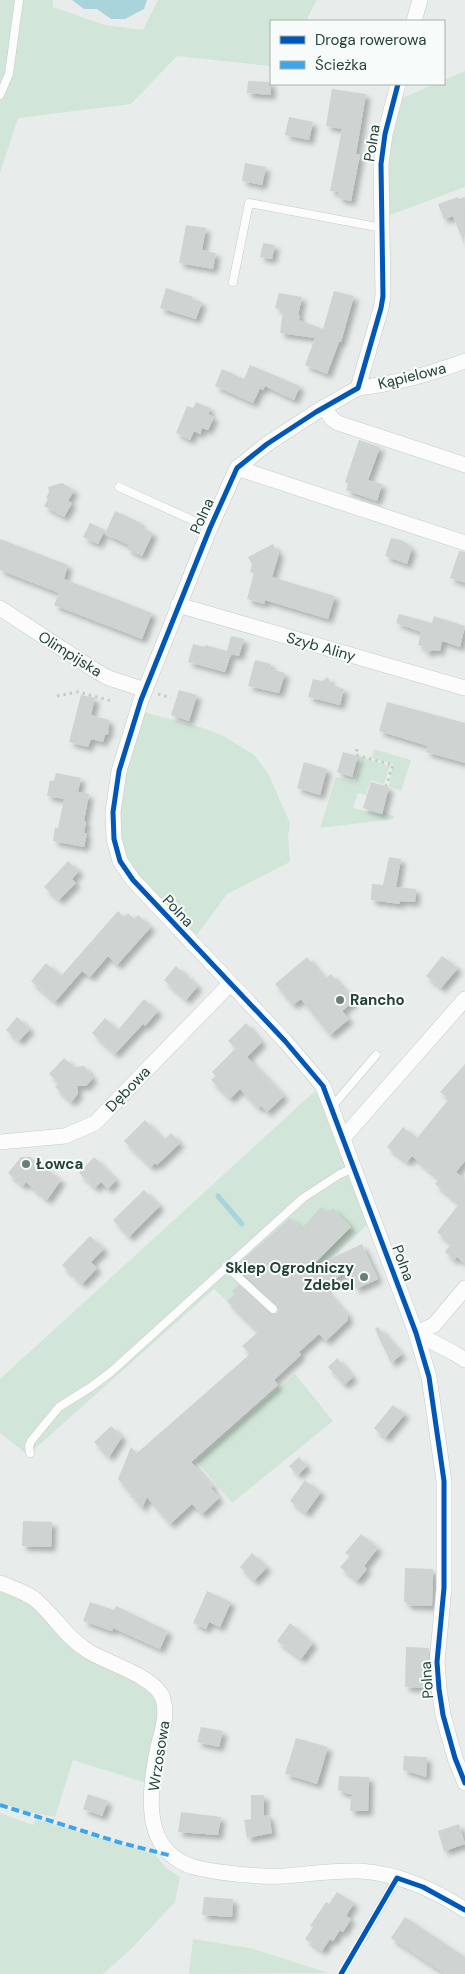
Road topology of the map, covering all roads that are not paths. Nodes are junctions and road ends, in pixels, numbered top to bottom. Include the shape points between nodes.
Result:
1 (19, 0) edge
2 (420, 0) edge
3 (414, 20) edge
4 (398, 85) edge
5 (0, 95) edge
6 (382, 228) junction
7 (233, 282) dead end
8 (465, 362) edge
9 (358, 388) junction
10 (324, 407) junction
11 (465, 465) edge
12 (237, 468) junction
13 (119, 487) dead end
14 (210, 528) junction
15 (465, 543) edge
16 (178, 605) junction
17 (0, 608) edge
18 (465, 688) edge
19 (149, 691) junction
20 (230, 984) junction
21 (465, 999) edge
22 (376, 1055) dead end
23 (331, 1108) junction
24 (343, 1138) junction
25 (0, 1142) edge
26 (354, 1168) junction
27 (226, 1266) junction
28 (465, 1288) edge
29 (273, 1309) dead end
30 (416, 1333) junction
31 (465, 1360) edge
32 (30, 1453) dead end
33 (0, 1583) edge
34 (465, 1783) edge
35 (397, 1878) junction
36 (465, 1910) edge
37 (359, 1944) dead end

1 - 5 lane via 9,74
2 - 3 street
4 - 6 street, Polna via 381,164
6 - 7 lane via 249,204
6 - 9 street, Polna via 384,282 381,308
8 - 9 street, Kąpielowa via 420,377
9 - 10 street, Polna
10 - 11 street via 338,423
10 - 12 street, Polna
12 - 14 street, Polna
12 - 15 street
13 - 14 lane
14 - 16 street, Polna
16 - 18 street, Szyb Aliny
16 - 19 street, Polna
17 - 19 street, Olimpijska via 96,671
19 - 20 street, Polna via 120,771 113,812 114,838 120,861 133,880
20 - 23 street, Polna via 323,1086
20 - 25 street, Dębowa via 95,1123 65,1136
21 - 24 street
22 - 23 lane
23 - 24 street, Polna
24 - 26 street, Polna
26 - 27 lane via 303,1198
26 - 30 street, Polna
27 - 29 lane
27 - 32 lane via 111,1372 59,1407 31,1442
28 - 30 street via 434,1325
30 - 31 street
30 - 34 street, Polna via 429,1376 444,1482 444,1588 437,1662 439,1689 443,1715
33 - 35 street, Wrzosowa via 36,1600 64,1633 87,1651 154,1685 163,1697 166,1711 152,1780 152,1813 158,1840 172,1856 186,1866 236,1874 282,1876 361,1871
35 - 36 street, Wrzosowa via 423,1887
35 - 37 lane

